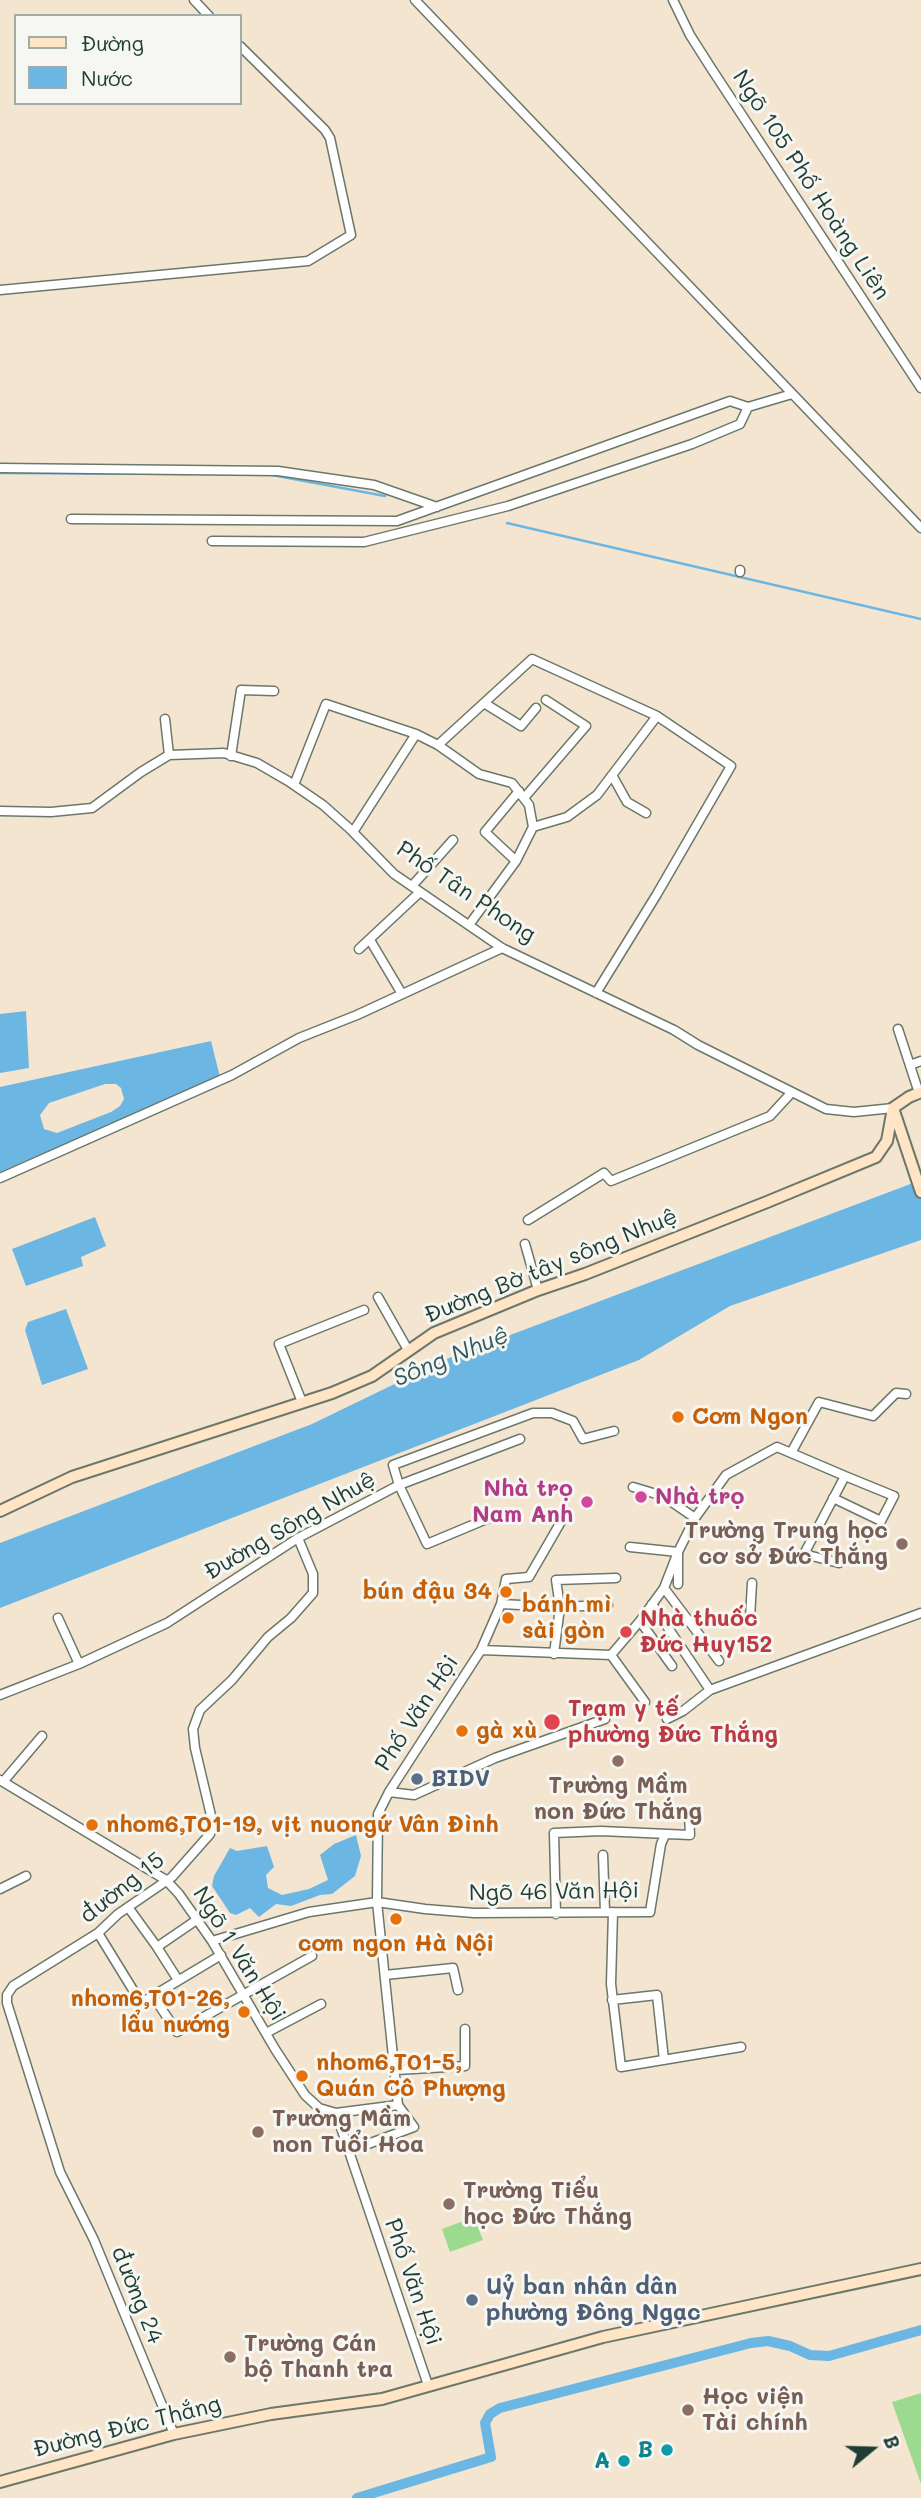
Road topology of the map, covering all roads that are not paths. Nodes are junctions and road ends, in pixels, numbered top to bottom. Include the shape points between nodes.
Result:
1 (194, 0) edge
2 (415, 0) edge
3 (673, 0) edge
4 (207, 14) edge
5 (242, 48) edge
6 (0, 290) edge
7 (921, 388) edge
8 (792, 394) junction
9 (748, 407) junction
10 (0, 468) edge
11 (437, 507) junction
12 (71, 519) dead end
13 (921, 528) edge
14 (212, 541) dead end
15 (274, 691) dead end
16 (546, 700) dead end
17 (484, 703) junction
18 (536, 708) dead end
19 (657, 716) junction
20 (166, 719) dead end
21 (416, 734) junction
22 (438, 745) junction
23 (169, 755) junction
24 (231, 755) junction
25 (612, 775) junction
26 (294, 785) junction
27 (521, 795) junction
28 (0, 811) edge
29 (646, 813) dead end
30 (533, 827) junction
31 (354, 832) junction
32 (453, 840) dead end
33 (516, 861) junction
34 (412, 886) junction
35 (420, 892) junction
36 (469, 925) junction
37 (370, 940) junction
38 (502, 948) junction
39 (359, 949) dead end
40 (596, 993) junction
41 (401, 994) junction
42 (898, 1029) dead end
43 (921, 1061) edge
44 (910, 1065) junction
45 (792, 1092) junction
46 (920, 1093) edge
47 (893, 1108) junction
48 (0, 1178) edge
49 (921, 1192) edge
50 (528, 1220) dead end
51 (525, 1244) dead end
52 (538, 1290) junction
53 (379, 1297) dead end
54 (364, 1310) dead end
55 (408, 1350) junction
56 (906, 1394) dead end
57 (302, 1402) junction
58 (614, 1431) dead end
59 (520, 1439) dead end
60 (791, 1453) junction
61 (845, 1476) junction
62 (399, 1485) junction
63 (634, 1487) dead end
64 (833, 1499) junction
65 (0, 1511) edge
66 (501, 1513) dead end
67 (566, 1513) dead end
68 (695, 1518) junction
69 (294, 1541) junction
70 (630, 1547) dead end
71 (678, 1552) junction
72 (839, 1563) dead end
73 (616, 1578) dead end
74 (752, 1583) dead end
75 (678, 1584) dead end
76 (664, 1588) junction
77 (500, 1604) junction
78 (652, 1604) junction
79 (608, 1605) dead end
80 (560, 1607) junction
81 (921, 1614) edge
82 (58, 1618) dead end
83 (750, 1618) dead end
84 (640, 1621) junction
85 (481, 1650) junction
86 (554, 1654) junction
87 (611, 1655) junction
88 (719, 1661) dead end
89 (79, 1664) junction
90 (672, 1666) dead end
91 (710, 1690) junction
92 (0, 1695) edge
93 (645, 1702) dead end
94 (605, 1719) dead end
95 (667, 1719) dead end
96 (42, 1735) dead end
97 (1, 1781) edge
98 (389, 1792) junction
99 (689, 1814) dead end
100 (664, 1835) junction
101 (603, 1855) dead end
102 (26, 1876) dead end
103 (166, 1880) junction
104 (0, 1889) edge
105 (377, 1902) junction
106 (128, 1907) junction
107 (609, 1912) junction
108 (556, 1914) junction
109 (198, 1919) junction
110 (98, 1933) junction
111 (212, 1941) junction
112 (157, 1947) junction
113 (221, 1955) junction
114 (312, 1956) dead end
115 (385, 1975) junction
116 (178, 1980) junction
117 (458, 1990) dead end
118 (153, 1996) junction
119 (243, 1996) junction
120 (612, 2000) junction
121 (321, 2004) dead end
122 (10, 2012) junction
123 (0, 2016) edge
124 (465, 2029) dead end
125 (266, 2033) junction
126 (741, 2047) dead end
127 (664, 2060) junction
128 (396, 2070) junction
129 (398, 2105) junction
130 (336, 2113) junction
131 (349, 2151) junction
132 (921, 2269) edge
133 (428, 2385) junction
134 (174, 2434) junction
135 (0, 2482) edge

1 - 4 street
2 - 8 street
3 - 7 street, Ngõ 105 Phố Hoàng Liên via 711,68
5 - 6 street via 330,138 351,235 308,261
8 - 9 street
8 - 13 street
9 - 11 street via 730,401
9 - 14 street via 740,424 692,444 508,506 363,542
10 - 11 street via 278,471 374,485
11 - 12 street via 397,520
15 - 24 street via 241,690
16 - 27 street via 586,726
17 - 18 street via 521,726
17 - 19 street via 532,659
17 - 22 street
19 - 25 street
19 - 40 street via 731,766
20 - 23 street
21 - 22 street
21 - 26 street via 326,704
21 - 31 street
22 - 27 street via 479,774 512,783
23 - 24 street, Phố Tân Phong
23 - 28 street, Phố Tân Phong via 92,808
24 - 26 street, Phố Tân Phong via 257,763
25 - 29 street via 627,802
25 - 30 street via 597,795 567,817
26 - 31 street, Phố Tân Phong
27 - 30 street via 529,805
27 - 33 street via 485,832
30 - 33 street
31 - 34 street, Phố Tân Phong
32 - 34 street
33 - 36 street
34 - 35 street, Phố Tân Phong
35 - 36 street, Phố Tân Phong
35 - 37 street
36 - 38 street, Phố Tân Phong
37 - 39 street
37 - 41 street
38 - 40 street, Phố Tân Phong
38 - 41 street
40 - 45 street, Phố Tân Phong
41 - 48 street
42 - 44 street
43 - 44 street
44 - 46 street
45 - 47 street, Phố Tân Phong via 827,1109
45 - 50 street via 770,1116 611,1181 604,1173
46 - 47 street, Phố Tân Phong
47 - 49 street
47 - 52 street, Đường Bờ tây sông Nhuệ via 887,1140 876,1157
51 - 52 street
52 - 55 street, Đường Bờ tây sông Nhuệ via 434,1333
53 - 55 street
54 - 57 street via 279,1344
55 - 57 street, Đường Bờ tây sông Nhuệ via 372,1376
56 - 60 street via 896,1393 873,1416 819,1402
57 - 65 street, Đường Bờ tây sông Nhuệ via 72,1477
58 - 62 street, Đường Sông Nhuệ via 583,1439 573,1421 552,1413 533,1413 393,1465
59 - 62 street
60 - 61 street
60 - 68 street via 776,1447 726,1475
61 - 64 street
61 - 64 street via 894,1496 881,1521
62 - 66 street via 427,1544
62 - 69 street, Đường Sông Nhuệ
63 - 68 street via 663,1496
64 - 72 street via 804,1554
67 - 77 street via 529,1577 506,1578
68 - 71 street
69 - 89 street, Đường Sông Nhuệ via 167,1623
69 - 103 street, đường 15 via 313,1574 313,1593 200,1710 193,1729 214,1824
70 - 71 street
71 - 75 street
71 - 76 street
73 - 80 street via 556,1580
74 - 83 street
76 - 78 street
76 - 88 street
77 - 80 street
77 - 85 street
78 - 84 street
78 - 91 street
79 - 80 street
80 - 86 street
81 - 91 street
82 - 89 street
84 - 87 street
84 - 90 street
85 - 86 street, Phố Văn Hội
85 - 98 street, Phố Văn Hội
86 - 87 street, Phố Văn Hội
87 - 93 street
89 - 92 street, Đường Sông Nhuệ
91 - 95 street
94 - 98 street via 495,1758 414,1796
96 - 97 street
97 - 103 street, Ngõ 1 Văn Hội
98 - 105 street, Phố Văn Hội via 379,1814
99 - 100 street via 690,1835
100 - 107 street, Ngõ 46 Văn Hội via 650,1912
100 - 108 street via 554,1833
101 - 107 street
102 - 104 street
103 - 106 street, đường 15
103 - 109 street, Ngõ 1 Văn Hội
105 - 108 street, Ngõ 46 Văn Hội via 474,1913
105 - 111 street, Ngõ 46 Văn Hội via 309,1912
105 - 115 street, Phố Văn Hội
106 - 110 street, đường 15
106 - 112 street
107 - 108 street, Ngõ 46 Văn Hội
107 - 120 street
109 - 111 street, Ngõ 1 Văn Hội
109 - 112 street
110 - 118 street via 141,2003
110 - 122 street, đường 15 via 13,1986 7,1994
111 - 113 street, Ngõ 1 Văn Hội
112 - 116 street
113 - 116 street
113 - 119 street, Ngõ 1 Văn Hội
114 - 119 street
115 - 117 street via 453,1968
115 - 128 street, Phố Văn Hội
116 - 118 street
118 - 119 street via 177,2032
119 - 125 street, Ngõ 1 Văn Hội
120 - 127 street via 657,1995
120 - 127 street via 621,2067
121 - 125 street
122 - 123 street
122 - 134 street, đường 24 via 60,2172 94,2240
124 - 128 street via 466,2066
125 - 130 street, Ngõ 1 Văn Hội via 305,2095 319,2108
126 - 127 street
128 - 129 street, Phố Văn Hội
129 - 130 street
129 - 131 street, Phố Văn Hội via 414,2127
130 - 131 street, Phố Văn Hội
131 - 133 street, Phố Văn Hội
132 - 133 street, Đường Đức Thắng via 603,2337
133 - 134 street, Đường Đức Thắng via 382,2399 271,2414
134 - 135 street, Đường Đức Thắng

